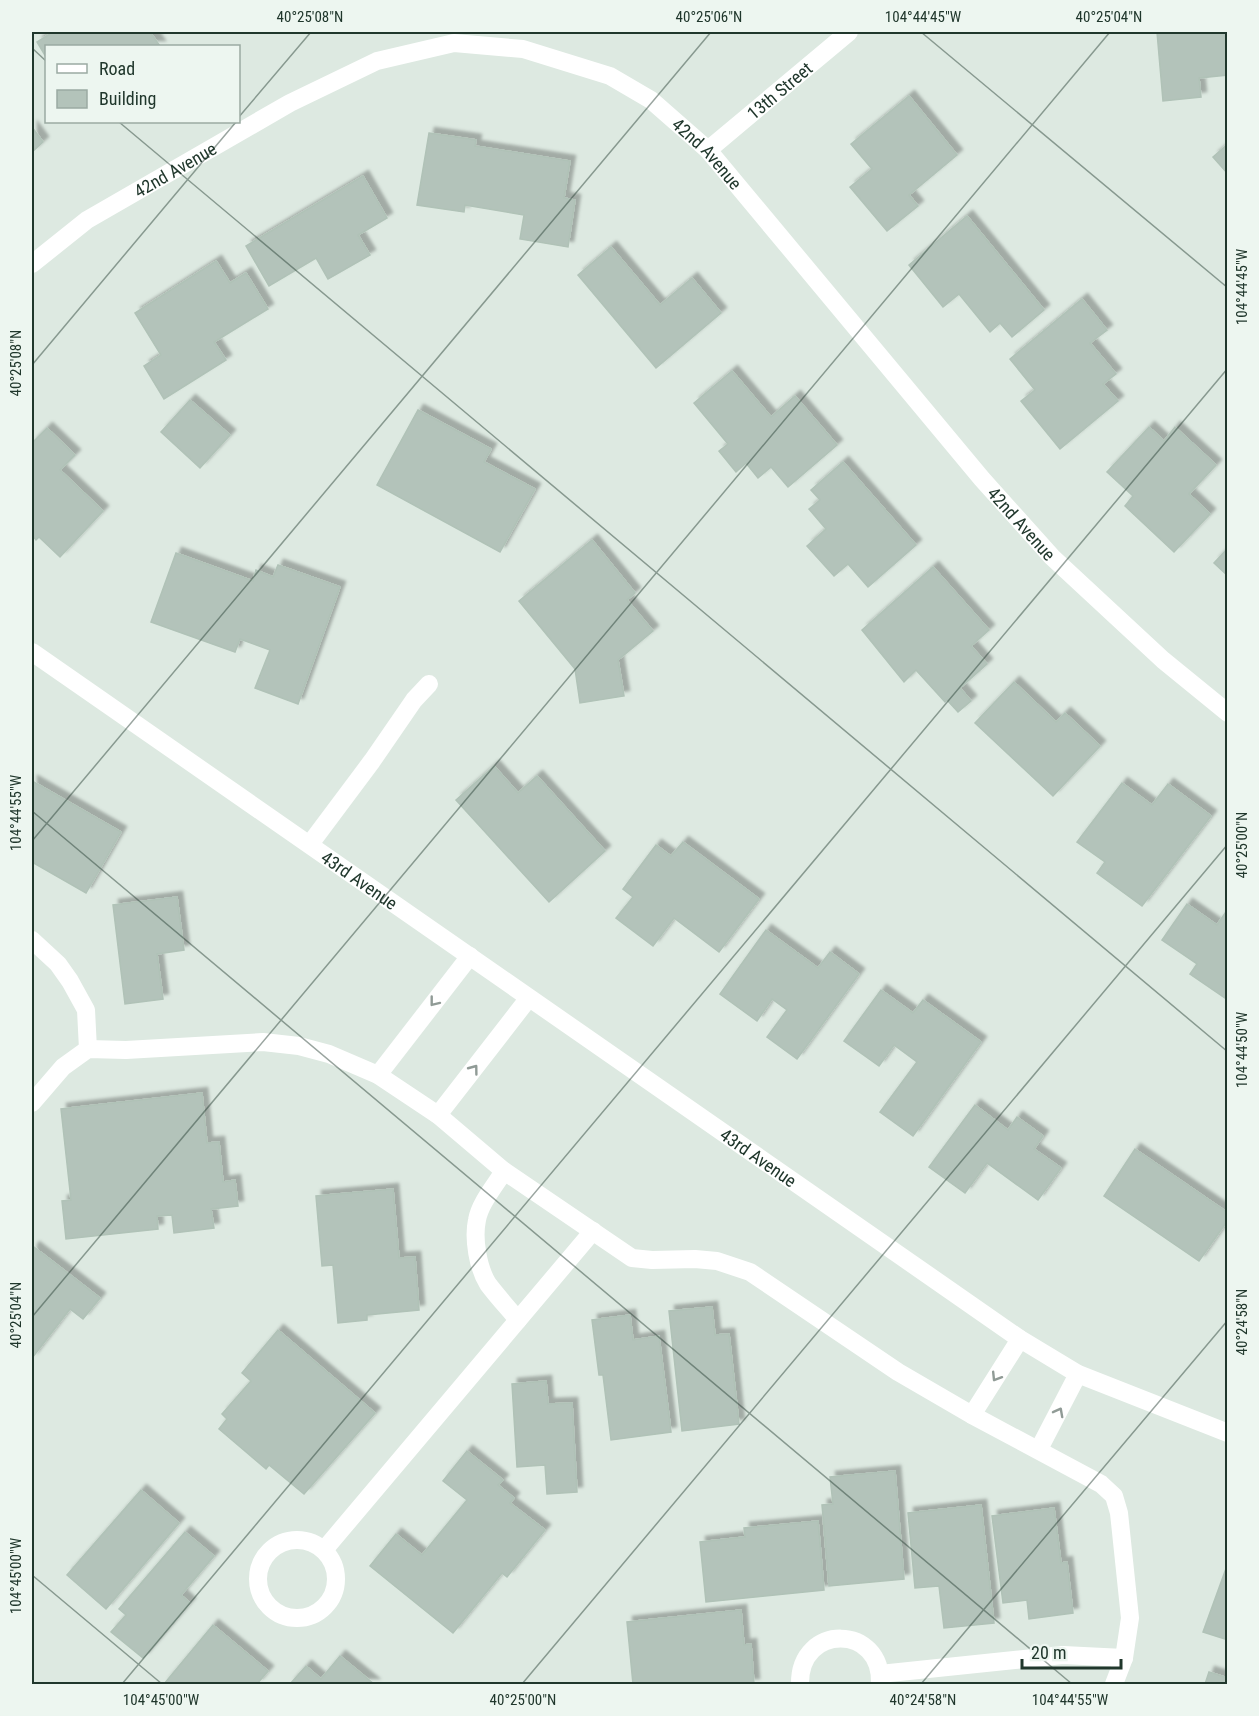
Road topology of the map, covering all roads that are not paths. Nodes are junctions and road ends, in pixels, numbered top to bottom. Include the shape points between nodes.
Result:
1 (849, 32) edge
2 (708, 150) junction
3 (32, 264) edge
4 (32, 652) edge
5 (429, 684) dead end
6 (1227, 713) edge
7 (310, 844) junction
8 (32, 940) edge
9 (470, 956) junction
10 (528, 999) junction
11 (88, 1049) junction
12 (378, 1075) junction
13 (32, 1103) edge
14 (438, 1115) junction
15 (504, 1171) junction
16 (593, 1231) junction
17 (518, 1320) junction
18 (1020, 1339) junction
19 (1078, 1374) junction
20 (972, 1415) junction
21 (1227, 1433) edge
22 (1039, 1449) junction
23 (324, 1550) junction
24 (1124, 1658) junction
25 (880, 1679) edge
26 (800, 1684) edge
27 (1114, 1684) edge

1 - 2 street, 13th Street
2 - 3 street, 42nd Avenue via 651,100 610,76 523,49 454,43 377,61 290,103 87,220
2 - 6 street, 42nd Avenue via 982,479 1052,557 1163,660
4 - 7 street, 43rd Avenue
5 - 7 street, 43rd Avenue
7 - 9 street, 43rd Avenue
8 - 11 street via 58,964 86,1010
9 - 10 street, 43rd Avenue
9 -> 12 street
14 -> 10 street
10 - 18 street, 43rd Avenue
11 - 12 street via 263,1042 329,1054
11 - 13 street via 63,1067
12 - 14 street
14 - 15 street
15 - 16 street
15 - 17 street via 477,1219 476,1239 487,1282
16 - 17 street
16 - 20 street via 632,1258 717,1261 750,1272 898,1372
17 - 23 street
18 - 19 street, 43rd Avenue
18 -> 20 street
19 - 21 street, 43rd Avenue
22 -> 19 street
20 - 22 street
22 - 24 street via 1101,1484 1114,1496 1130,1618
23 - 23 street via 293,1539 265,1555 258,1586 268,1607 290,1618 303,1618 325,1607 336,1584 336,1572
24 - 25 street via 1063,1655
24 - 27 street
25 - 26 street via 878,1664 866,1647 837,1638 826,1640 809,1652 800,1671

